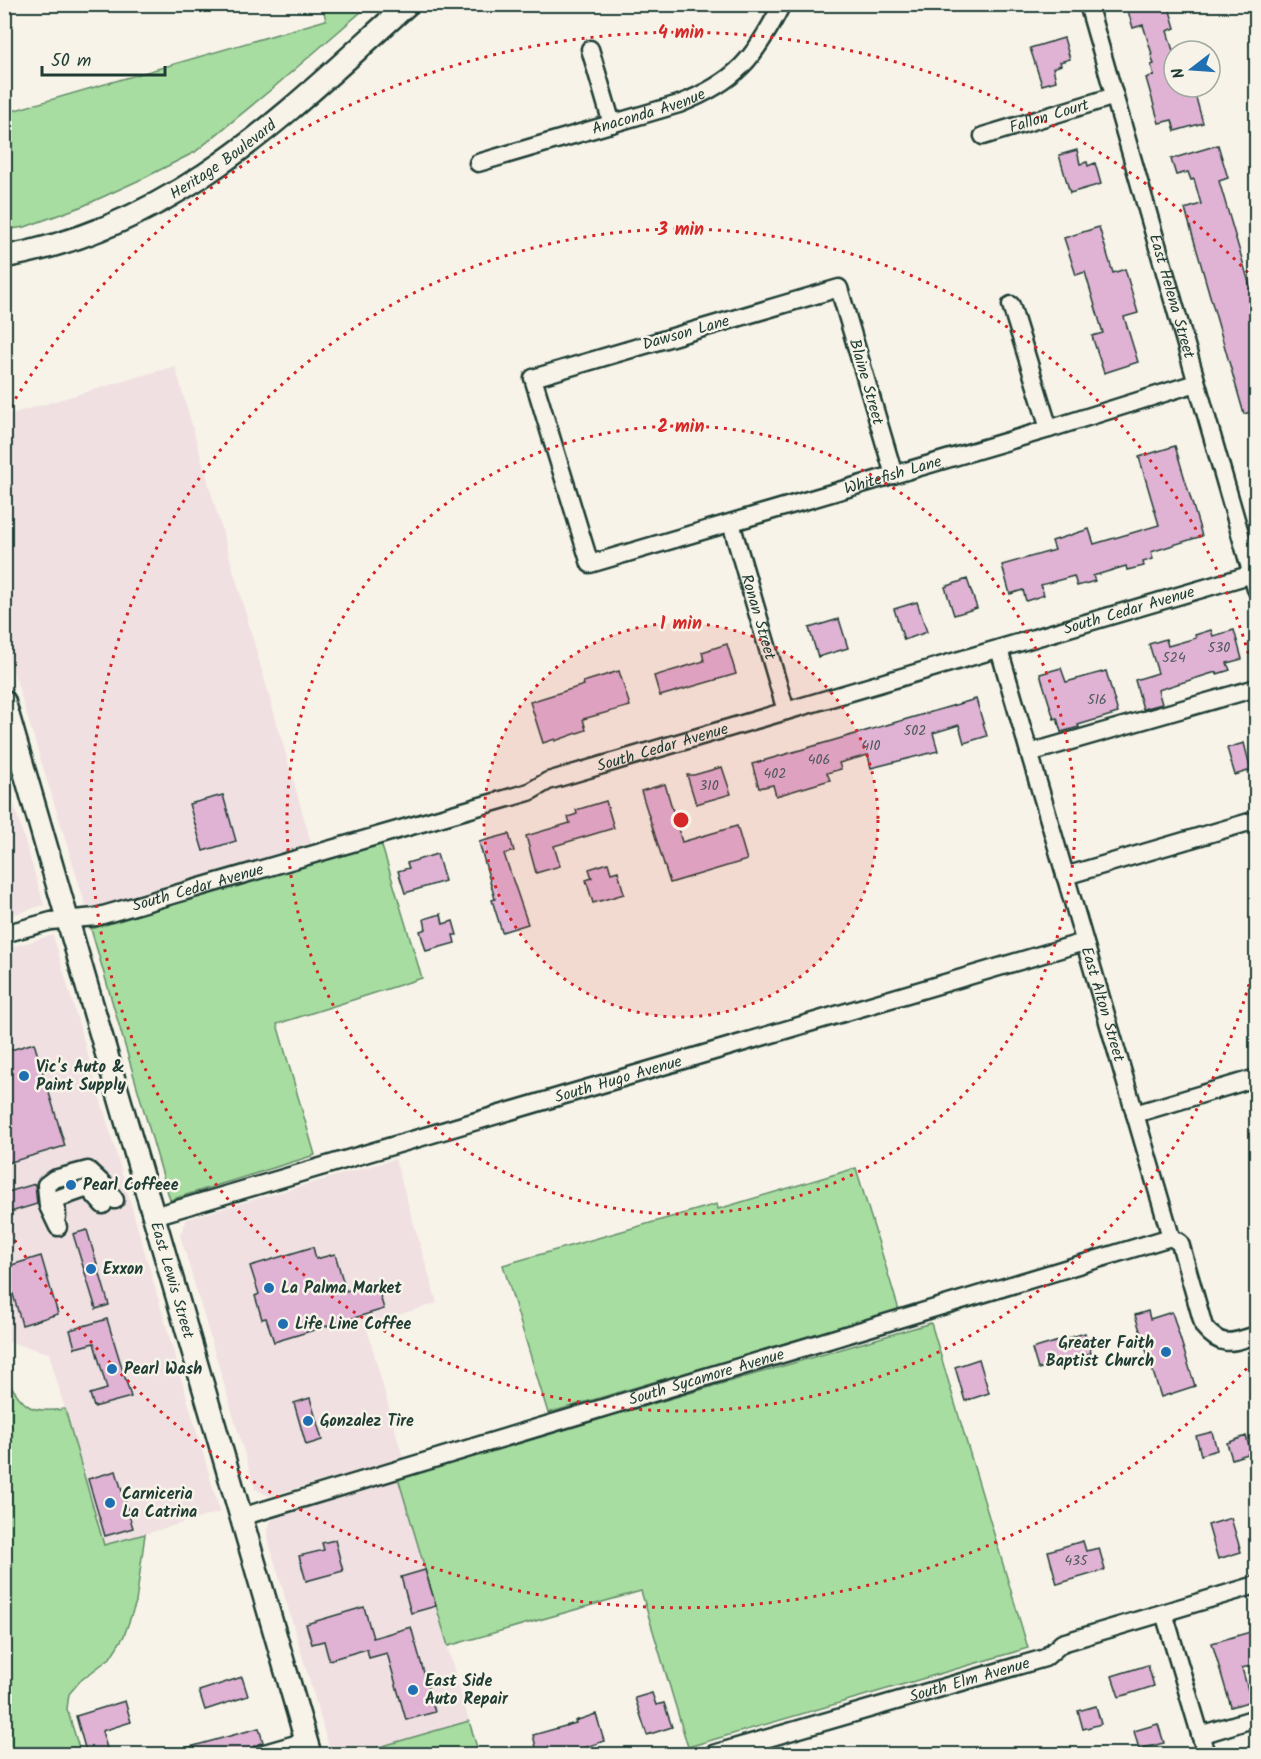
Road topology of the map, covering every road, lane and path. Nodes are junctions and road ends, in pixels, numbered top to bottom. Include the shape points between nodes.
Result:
1 (408, 4) edge
2 (782, 4) edge
3 (1088, 4) edge
4 (590, 49) dead end
5 (1114, 96) junction
6 (612, 124) junction
7 (983, 136) dead end
8 (478, 164) dead end
9 (4, 257) edge
10 (839, 288) joint
11 (1011, 304) dead end
12 (1196, 383) junction
13 (1049, 429) junction
14 (894, 475) junction
15 (730, 523) junction
16 (590, 564) joint
17 (1255, 578) edge
18 (999, 649) junction
19 (1257, 688) edge
20 (4, 701) edge
21 (786, 711) junction
22 (1029, 753) junction
23 (1257, 820) edge
24 (1065, 876) junction
25 (68, 920) junction
26 (4, 934) edge
27 (1084, 942) junction
28 (1257, 1078) edge
29 (1135, 1114) junction
30 (109, 1202) joint
31 (154, 1216) junction
32 (1171, 1237) junction
33 (1257, 1335) edge
34 (241, 1517) junction
35 (1257, 1585) edge
36 (1164, 1613) junction
37 (1257, 1718) edge
38 (1200, 1735) junction
39 (308, 1748) edge
40 (261, 1755) edge
41 (712, 1755) edge
42 (1206, 1755) edge

1 - 9 main road, Heritage Boulevard via 264,131 195,182 109,227
2 - 6 street, Anaconda Avenue via 762,43 733,75 697,97
3 - 5 street, East Helena Street
4 - 6 street
5 - 7 street, Fallon Court
5 - 12 street, East Helena Street
6 - 8 street, Anaconda Avenue
10 - 14 street, Blaine Street
10 - 16 street, Dawson Lane via 533,378
11 - 13 street
12 - 13 street, Whitefish Lane
12 - 17 street, East Helena Street
13 - 14 street, Whitefish Lane
14 - 15 street, Whitefish Lane
15 - 16 street, Whitefish Lane
15 - 21 street, Ronan Street
17 - 18 street, South Cedar Avenue
18 - 21 street, South Cedar Avenue
18 - 22 street, East Alton Street
19 - 22 street
20 - 25 main road, East Lewis Street
21 - 25 street, South Cedar Avenue via 548,781 529,792 96,917
22 - 24 street, East Alton Street
23 - 24 street
24 - 27 street, East Alton Street
25 - 26 street, South Cedar Avenue
25 - 31 main road, East Lewis Street
27 - 29 street, East Alton Street
27 - 31 street, South Hugo Avenue
28 - 29 street
29 - 32 street, East Alton Street
30 - 30 street via 104,1185 88,1170 46,1185 48,1206 58,1227 56,1199 88,1188
31 - 34 main road, East Lewis Street
32 - 33 street, East Alton Street via 1180,1244 1204,1327 1212,1337 1226,1344
32 - 34 street, South Sycamore Avenue
34 - 39 main road, East Lewis Street
35 - 36 street, South Elm Avenue
36 - 38 street
36 - 41 street, South Elm Avenue via 1062,1643 1045,1658
37 - 38 street
38 - 42 street
39 - 40 street

